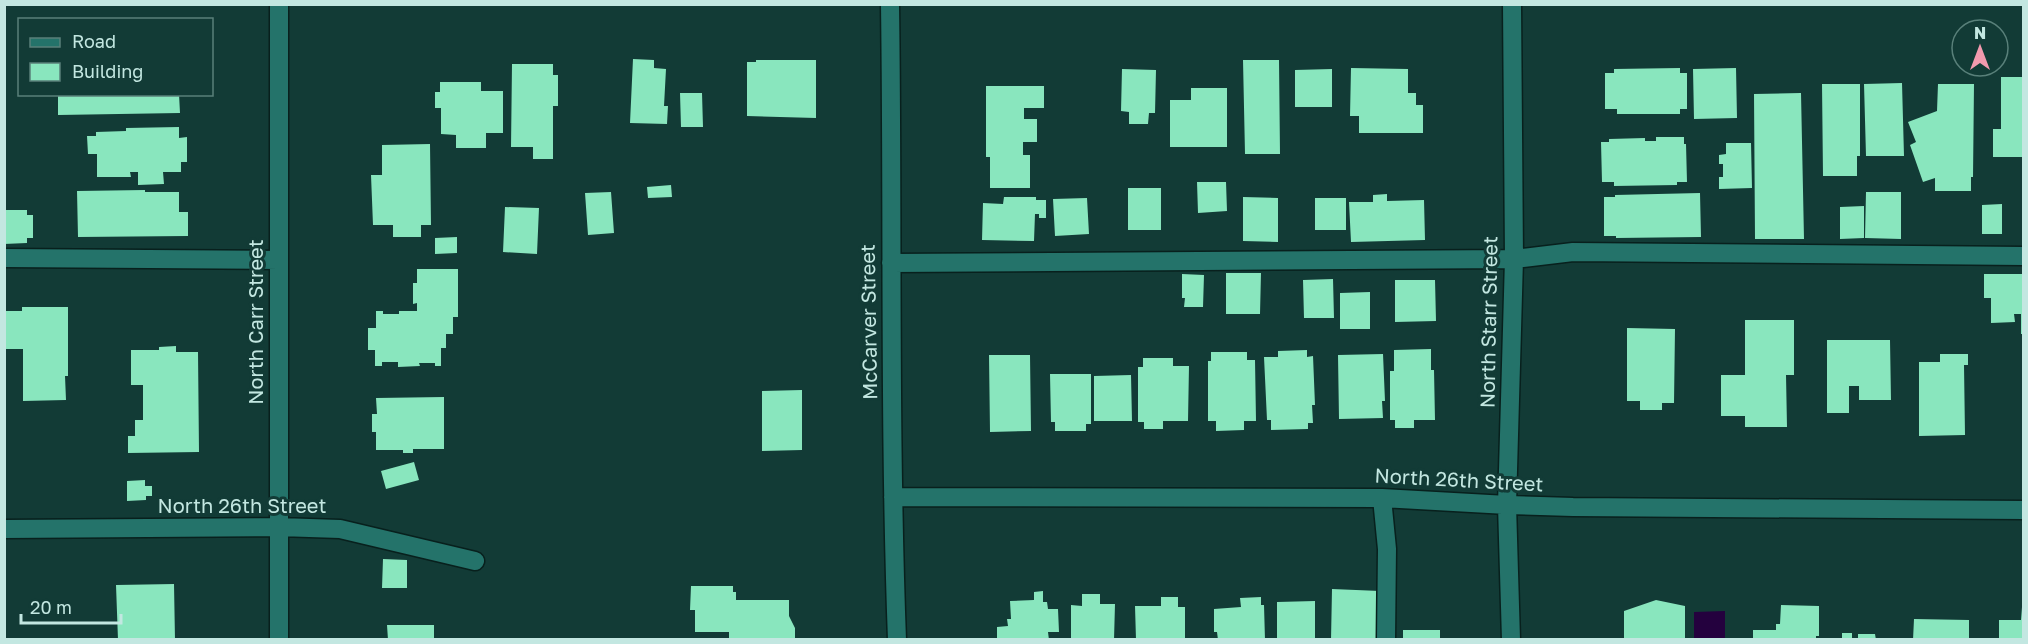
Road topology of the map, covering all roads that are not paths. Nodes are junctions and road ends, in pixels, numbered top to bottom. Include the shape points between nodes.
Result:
1 (279, 4) edge
2 (890, 4) edge
3 (1512, 4) edge
4 (2024, 256) edge
5 (4, 258) edge
6 (1514, 259) junction
7 (279, 260) junction
8 (891, 262) junction
9 (893, 497) junction
10 (1382, 498) junction
11 (1507, 505) junction
12 (2024, 510) edge
13 (279, 526) junction
14 (4, 529) edge
15 (475, 561) dead end
16 (279, 639) edge
17 (897, 639) edge
18 (1386, 639) edge
19 (1511, 639) edge

1 - 7 street, North Carr Street
2 - 8 street, McCarver Street
3 - 6 street, North Starr Street
4 - 6 street via 1574,252
5 - 7 street
6 - 8 street
6 - 11 street, North Starr Street
7 - 13 street, North Carr Street
8 - 9 street, McCarver Street
9 - 10 street, North 26th Street
9 - 17 street, McCarver Street
10 - 11 street, North 26th Street
10 - 18 street via 1387,549
11 - 12 street, North 26th Street
11 - 19 street, North Starr Street
13 - 14 street, North 26th Street
13 - 15 street, North 26th Street via 340,529
13 - 16 street, North Carr Street

